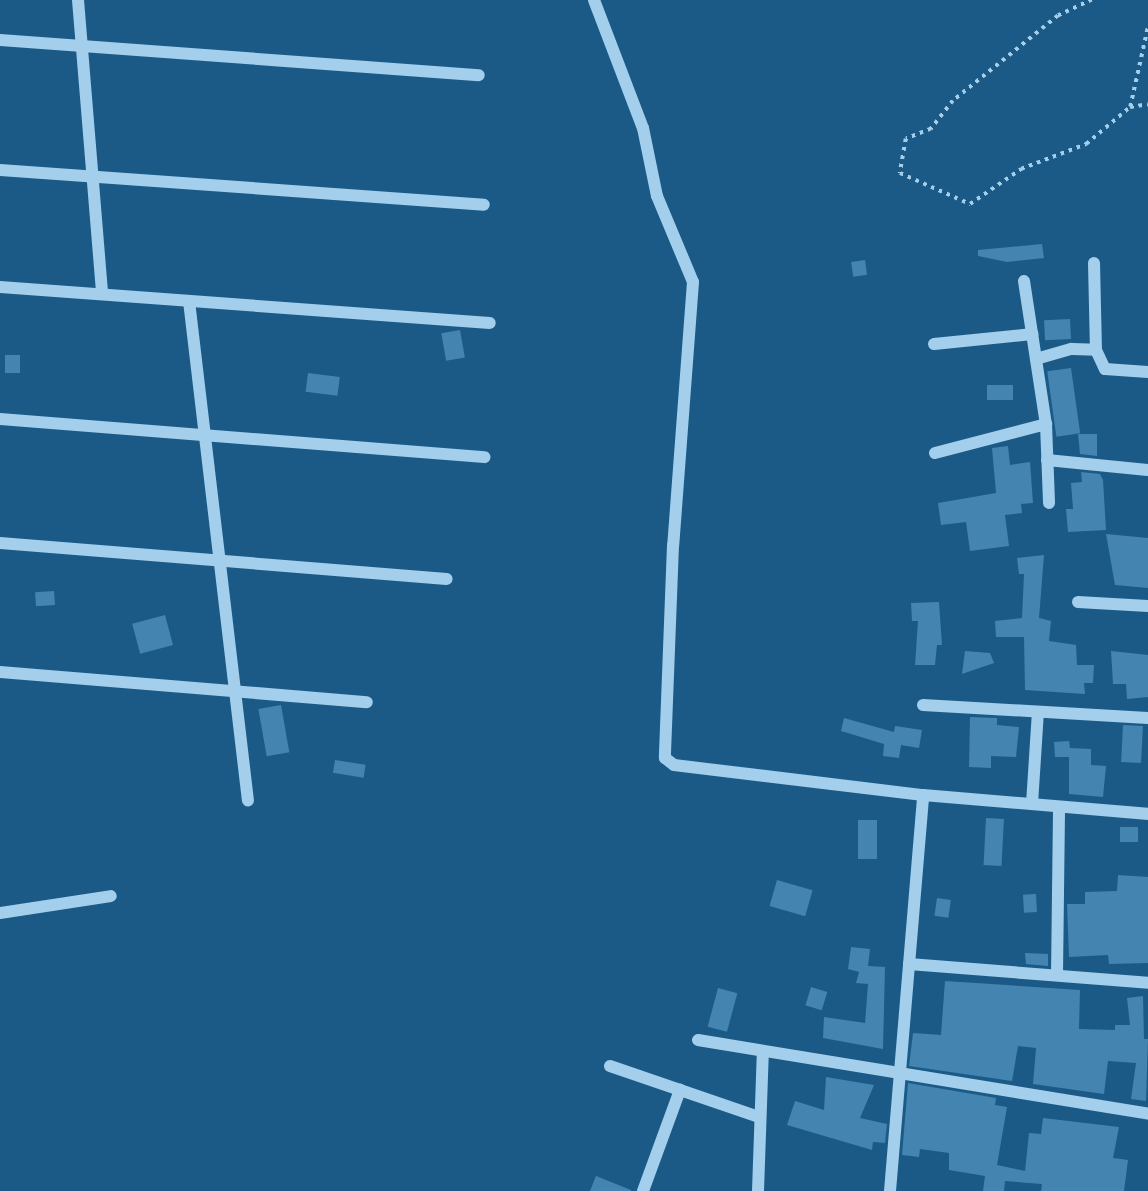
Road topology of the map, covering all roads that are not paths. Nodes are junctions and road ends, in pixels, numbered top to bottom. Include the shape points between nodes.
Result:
1 (78, 0) edge
2 (594, 0) edge
3 (0, 40) edge
4 (82, 46) junction
5 (479, 75) dead end
6 (0, 170) edge
7 (92, 176) junction
8 (484, 205) dead end
9 (1094, 263) dead end
10 (1024, 281) dead end
11 (0, 286) edge
12 (102, 294) junction
13 (189, 301) junction
14 (490, 323) dead end
15 (1032, 334) junction
16 (934, 344) dead end
17 (1096, 350) junction
18 (1036, 359) junction
19 (1148, 372) edge
20 (0, 419) edge
21 (1046, 424) junction
22 (205, 436) junction
23 (935, 453) dead end
24 (485, 457) dead end
25 (1047, 460) junction
26 (1148, 470) edge
27 (1049, 503) dead end
28 (0, 543) edge
29 (220, 561) junction
30 (447, 579) dead end
31 (1078, 602) dead end
32 (1148, 606) edge
33 (0, 672) edge
34 (235, 691) junction
35 (367, 702) dead end
36 (923, 705) dead end
37 (1038, 712) junction
38 (1148, 718) edge
39 (923, 795) junction
40 (248, 801) dead end
41 (1032, 804) junction
42 (1059, 807) junction
43 (1148, 814) edge
44 (111, 896) dead end
45 (0, 913) edge
46 (909, 964) junction
47 (1057, 975) junction
48 (1148, 983) edge
49 (698, 1040) dead end
50 (763, 1051) junction
51 (610, 1066) dead end
52 (900, 1073) junction
53 (680, 1090) junction
54 (1148, 1114) edge
55 (759, 1117) junction
56 (643, 1191) edge
57 (758, 1191) edge
58 (890, 1191) edge

1 - 4 street
2 - 39 street via 643,128 657,196 693,282 673,545 664,758 674,765
3 - 4 street
4 - 5 street
4 - 7 street
6 - 7 street
7 - 8 street
7 - 12 street
9 - 17 street
10 - 15 street
11 - 12 street
12 - 13 street
13 - 14 street
13 - 22 street
15 - 16 street
15 - 18 street
17 - 18 street via 1072,349
17 - 19 street via 1105,369
18 - 21 street
20 - 22 street
21 - 23 street
21 - 25 street
22 - 24 street
22 - 29 street
25 - 26 street
25 - 27 street
28 - 29 street
29 - 30 street
29 - 34 street
31 - 32 street
33 - 34 street
34 - 35 street
34 - 40 street
36 - 37 street
37 - 38 street
37 - 41 street
39 - 41 street
39 - 46 street
41 - 42 street
42 - 43 street
42 - 47 street
44 - 45 street
46 - 47 street
46 - 52 street
47 - 48 street
49 - 50 street
50 - 52 street
50 - 55 street
51 - 53 street
52 - 54 street
52 - 58 street
53 - 55 street
53 - 56 street
55 - 57 street

